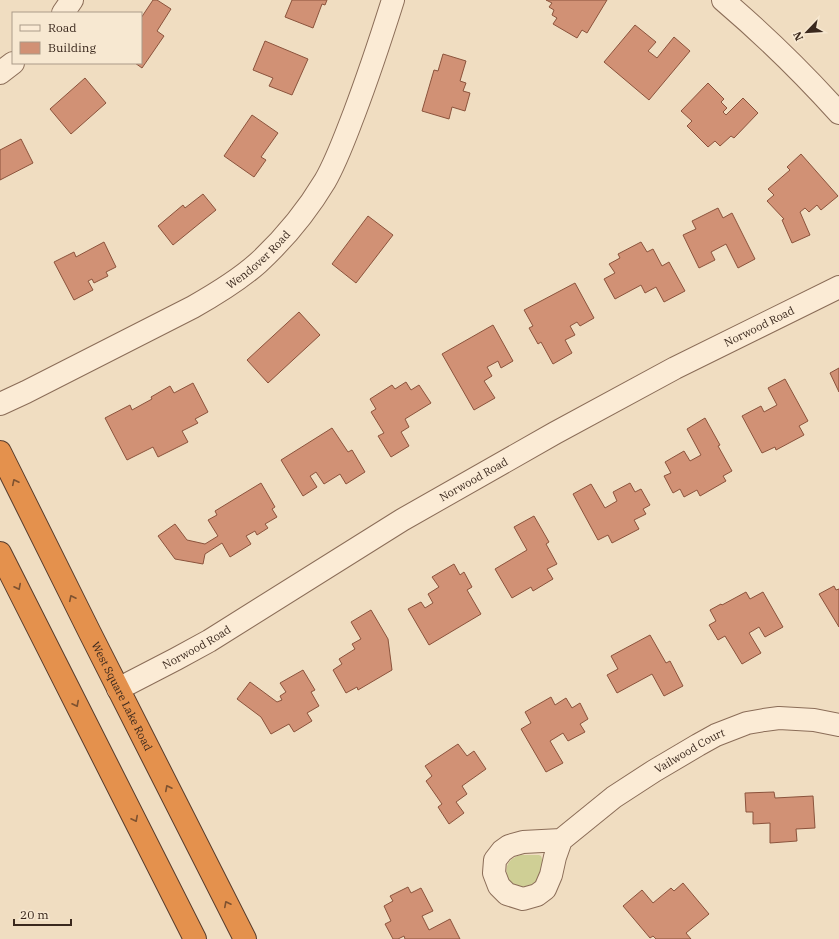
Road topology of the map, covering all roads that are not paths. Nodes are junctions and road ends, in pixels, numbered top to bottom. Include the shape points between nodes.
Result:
1 (72, 0) edge
2 (394, 0) edge
3 (723, 0) edge
4 (64, 12) edge
5 (12, 64) edge
6 (0, 73) edge
7 (839, 113) edge
8 (839, 287) edge
9 (0, 404) edge
10 (0, 452) edge
11 (0, 552) edge
12 (118, 689) junction
13 (839, 725) edge
14 (561, 840) dead end
15 (195, 939) edge
16 (244, 939) edge

1 - 4 street
2 - 9 street, Wendover Road via 360,98 333,164 314,199 280,242 236,281 214,295
3 - 7 street via 781,53
5 - 6 street
8 - 12 street, Norwood Road via 675,368 536,443 402,520 209,641
12 -> 10 highway, West Square Lake Road
11 -> 15 highway
16 -> 12 highway, West Square Lake Road
13 - 14 street, Vailwood Court via 814,720 779,718 732,728 633,784

